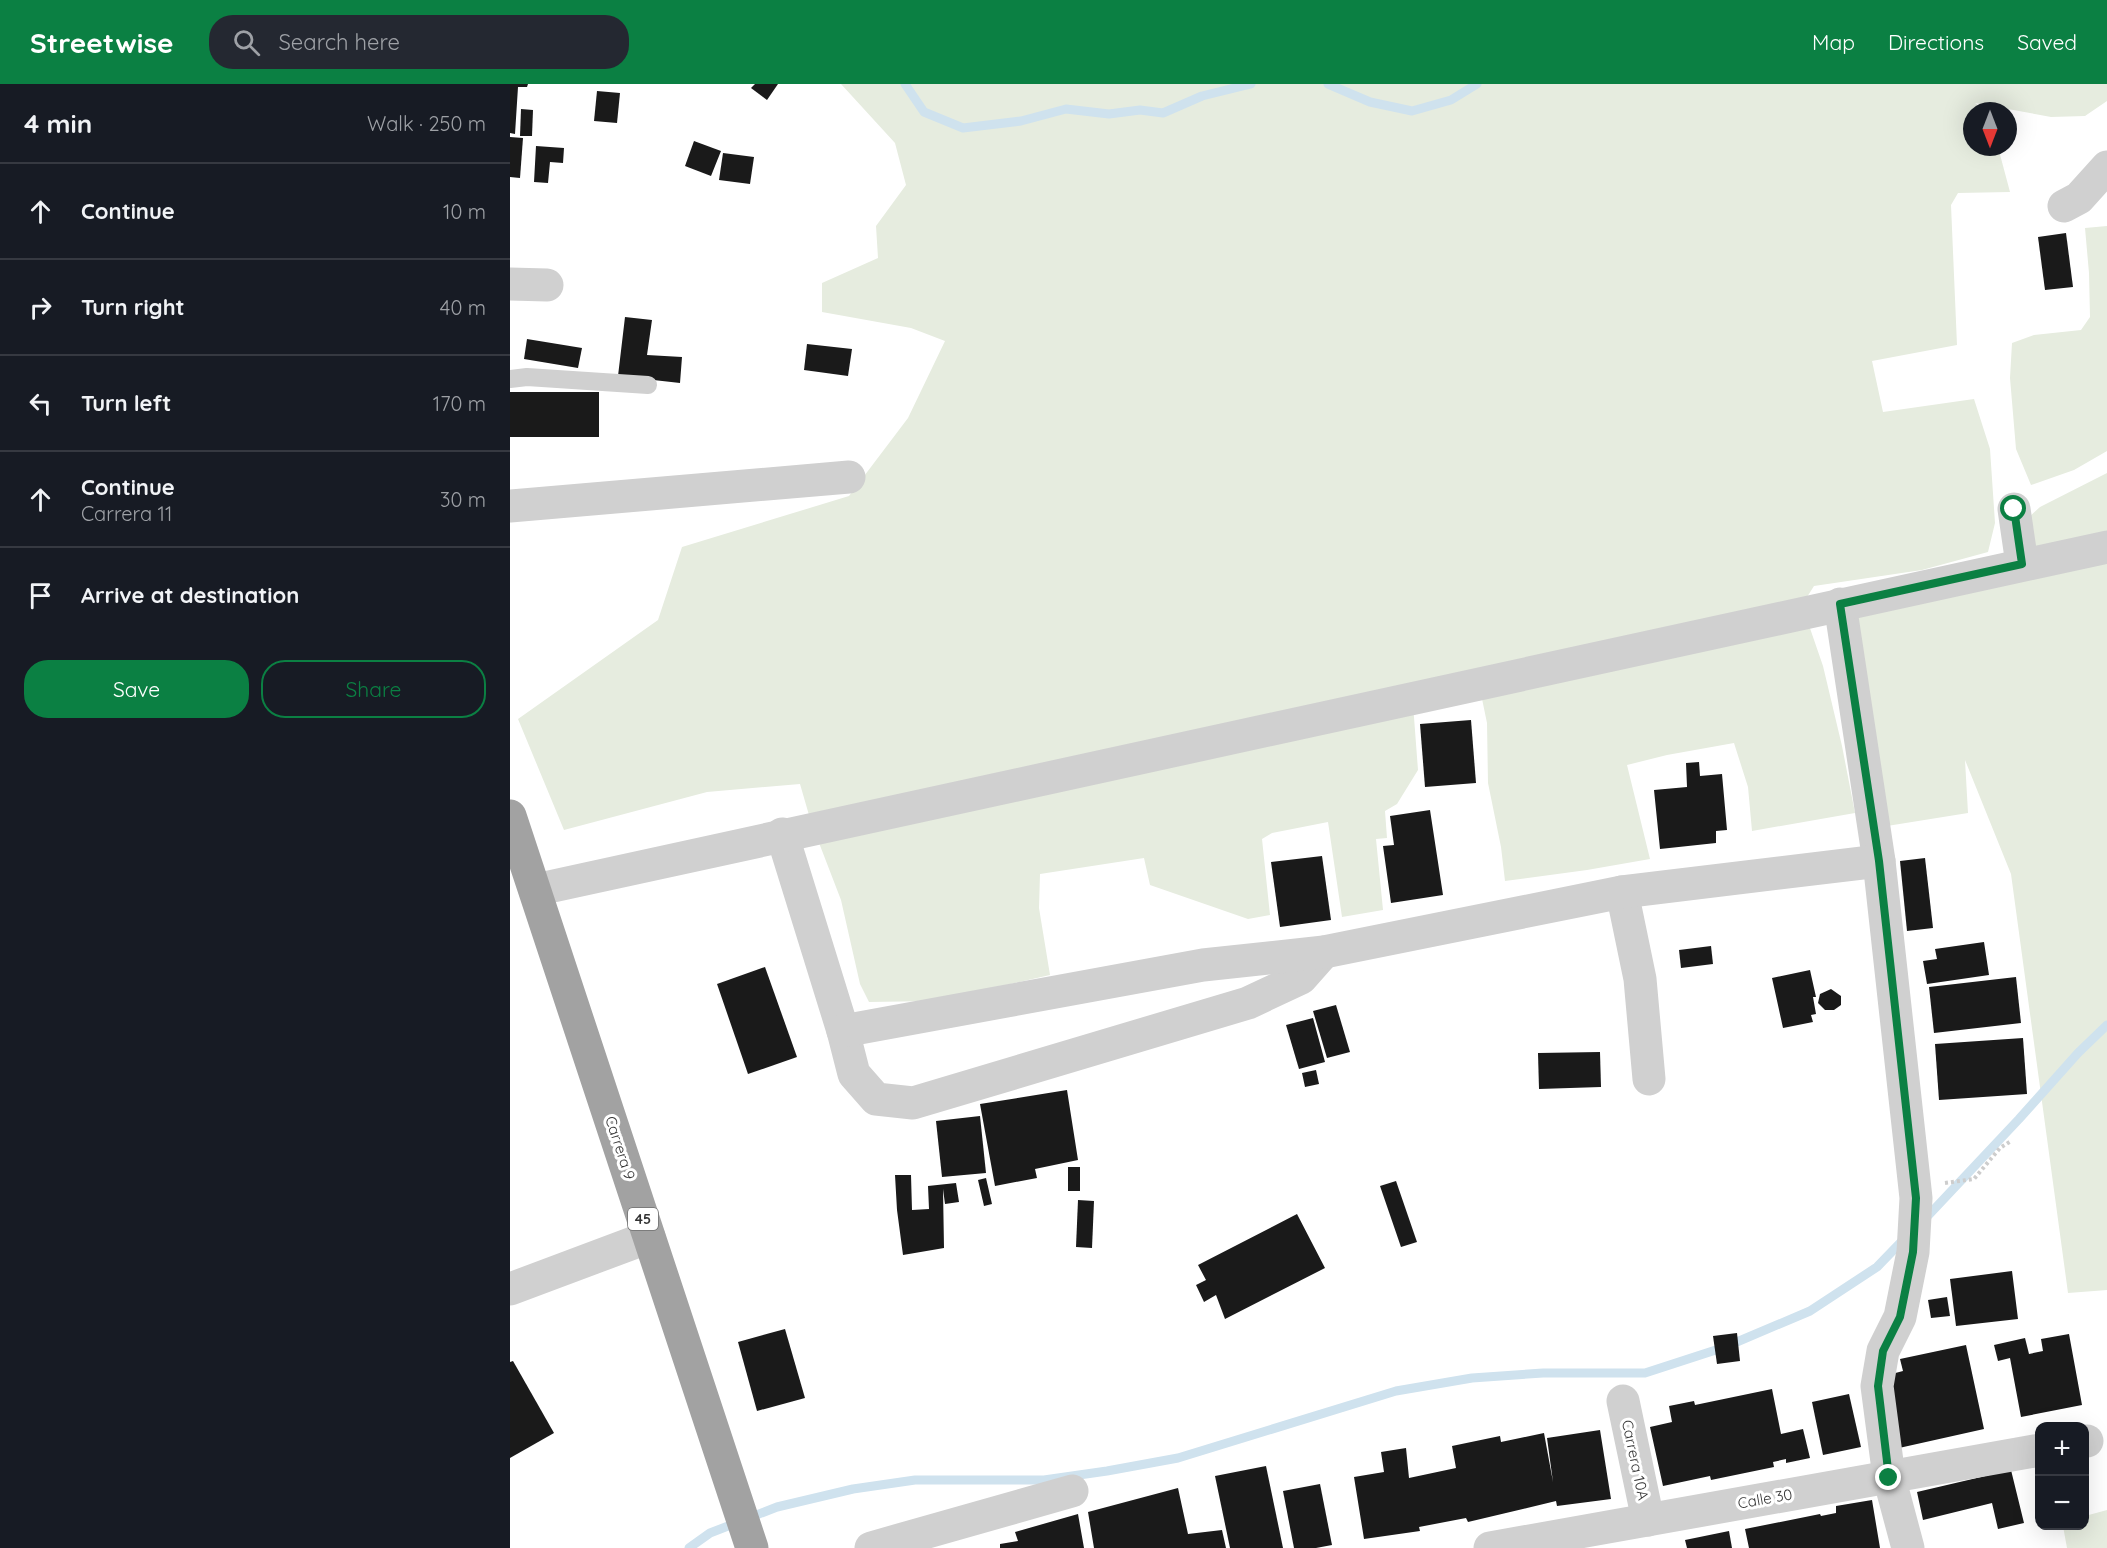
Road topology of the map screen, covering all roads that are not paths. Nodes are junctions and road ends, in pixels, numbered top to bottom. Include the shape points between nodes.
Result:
1 (2107, 167) edge
2 (2064, 206) dead end
3 (510, 284) edge
4 (547, 285) dead end
5 (510, 379) edge
6 (648, 385) dead end
7 (849, 477) dead end
8 (510, 506) edge
9 (2014, 509) dead end
10 (2107, 547) edge
11 (2022, 564) junction
12 (1840, 604) junction
13 (512, 828) edge
14 (782, 834) junction
15 (1879, 861) junction
16 (535, 890) junction
17 (1622, 892) junction
18 (1324, 952) junction
19 (843, 1031) junction
20 (1649, 1079) dead end
21 (649, 1237) junction
22 (510, 1289) edge
23 (1623, 1401) dead end
24 (2035, 1451) edge
25 (1889, 1478) junction
26 (1072, 1491) dead end
27 (1648, 1520) junction
28 (752, 1548) edge
29 (871, 1548) edge
30 (1490, 1548) edge
31 (1908, 1548) edge

1 - 2 street via 2079,198
3 - 4 street
5 - 6 lane
7 - 8 street
9 - 11 street
10 - 11 street
11 - 12 street
12 - 14 street
12 - 15 street
13 - 16 highway, Carrera 9 / 45
14 - 16 street
14 - 19 street
15 - 17 street
15 - 25 street via 1916,1198 1913,1252 1900,1317 1883,1351 1878,1386
16 - 21 highway, Carrera 9 / 45
17 - 18 street
17 - 20 street via 1640,980
18 - 19 street via 1203,965
18 - 19 street via 1301,978 1248,1003 913,1103 876,1099 854,1074
21 - 22 street
21 - 28 highway, Carrera 9 / 45
23 - 27 street, Carrera 10A
24 - 25 street, Calle 30
25 - 27 street, Calle 30
25 - 31 street
26 - 29 street
27 - 30 street, Calle 30

